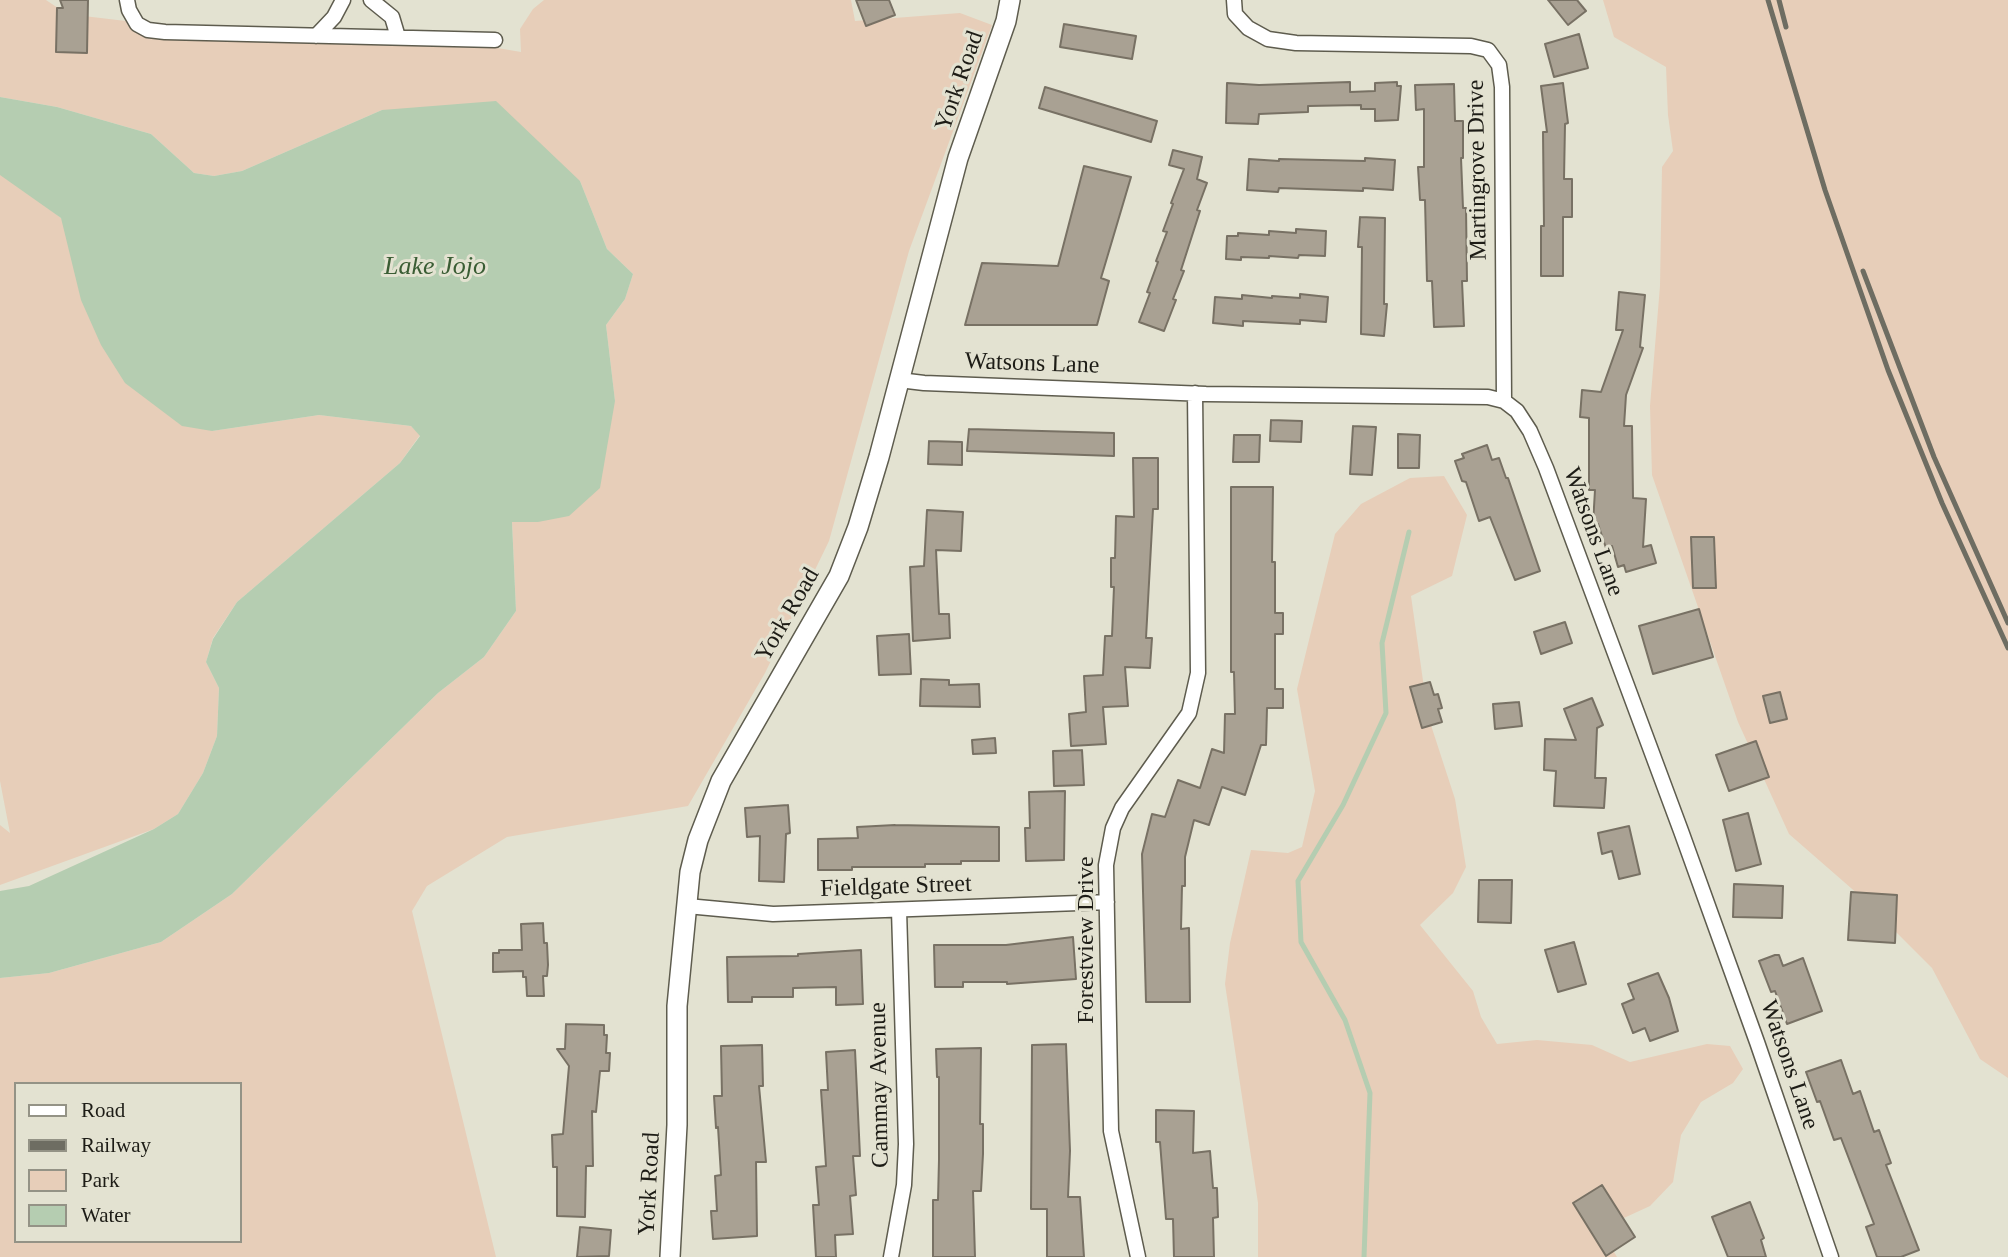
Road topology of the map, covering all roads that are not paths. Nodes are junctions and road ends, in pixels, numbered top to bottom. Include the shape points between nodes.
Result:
1 (127, 0) edge
2 (343, 0) edge
3 (371, 0) edge
4 (1010, 0) edge
5 (1234, 0) edge
6 (316, 36) junction
7 (398, 37) junction
8 (495, 40) dead end
9 (899, 380) junction
10 (1195, 393) junction
11 (1504, 401) junction
12 (1107, 902) junction
13 (687, 906) junction
14 (899, 910) junction
15 (670, 1257) edge
16 (891, 1257) edge
17 (1138, 1257) edge
18 (1831, 1257) edge

1 - 6 street via 137,24 148,30
2 - 6 street
3 - 7 street via 392,17
4 - 9 street, York Road via 958,158
5 - 11 street, Martingrove Drive via 1235,14 1268,39 1471,46 1488,50 1499,65
6 - 7 street
7 - 8 street
9 - 10 street, Watsons Lane
9 - 13 street, York Road via 876,469 839,576 721,780 690,872
10 - 11 street, Watsons Lane via 1488,397
10 - 12 street, Forestview Drive via 1198,673 1189,713 1127,800 1113,828 1106,865
11 - 18 street, Watsons Lane via 1530,431 1546,468 1753,1030
12 - 14 street, Fieldgate Street
12 - 17 street, Forestview Drive via 1111,1130
13 - 14 street, Fieldgate Street via 773,914
13 - 15 street, York Road via 677,1006
14 - 16 street, Cammay Avenue via 906,1144

